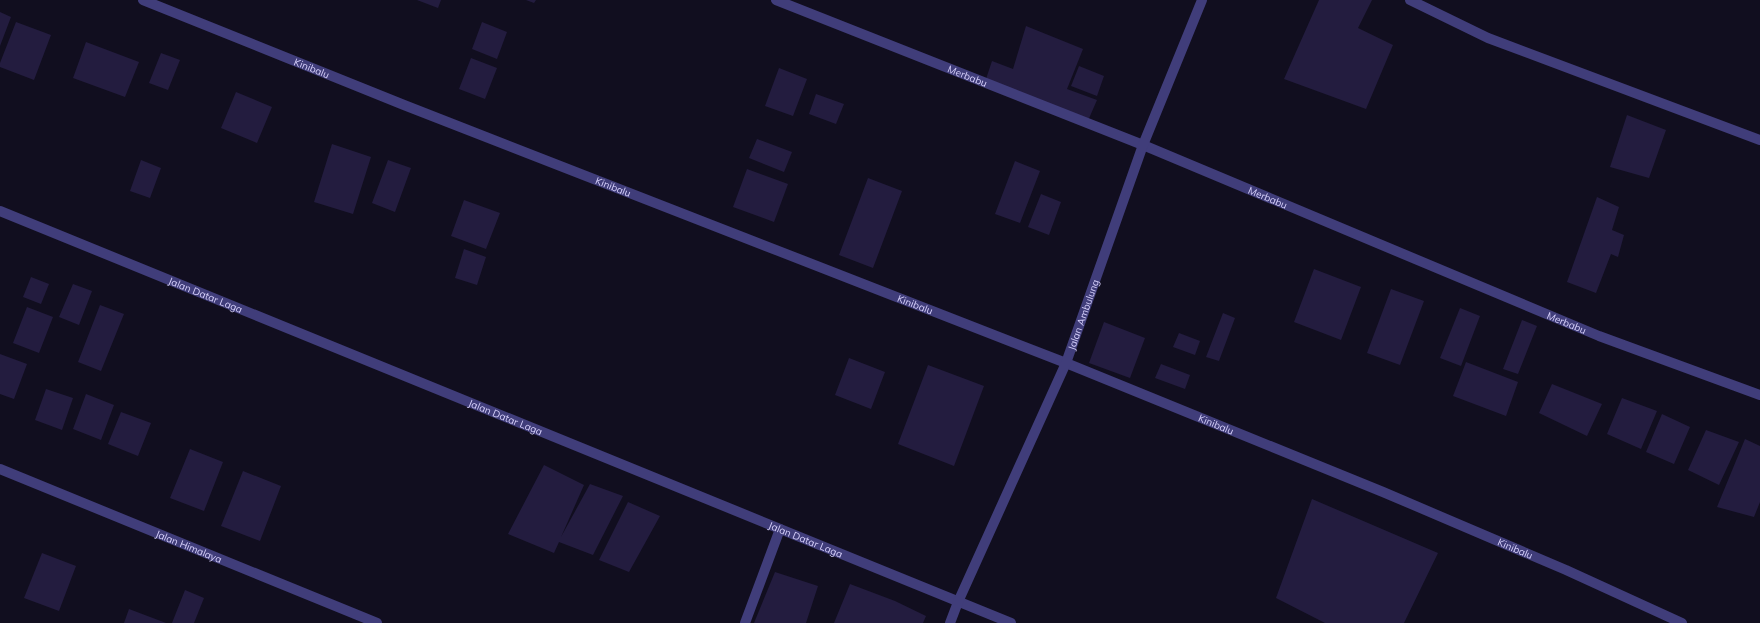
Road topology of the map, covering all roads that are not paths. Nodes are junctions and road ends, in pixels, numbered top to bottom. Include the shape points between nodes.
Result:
1 (143, 0) edge
2 (776, 0) edge
3 (1202, 0) edge
4 (1410, 0) edge
5 (1760, 140) edge
6 (1143, 145) junction
7 (0, 211) edge
8 (1066, 363) junction
9 (1760, 395) edge
10 (0, 469) edge
11 (780, 529) junction
12 (958, 602) junction
13 (377, 623) edge
14 (745, 623) edge
15 (950, 623) edge
16 (1011, 623) edge
17 (1682, 623) edge

1 - 8 street, Kinibalu via 404,105
2 - 6 street, Merbabu
3 - 6 street, Jalan Ambulung
4 - 5 street via 1488,38
6 - 8 street, Jalan Ambulung
6 - 9 street, Merbabu via 1599,336
7 - 11 street, Jalan Datar Laga
8 - 12 street, Jalan Ambulung
8 - 17 street, Kinibalu via 1383,492
10 - 13 street, Jalan Himalaya
11 - 12 street, Jalan Datar Laga
11 - 14 street
12 - 15 street, Jalan Ambulung
12 - 16 street, Jalan Datar Laga

